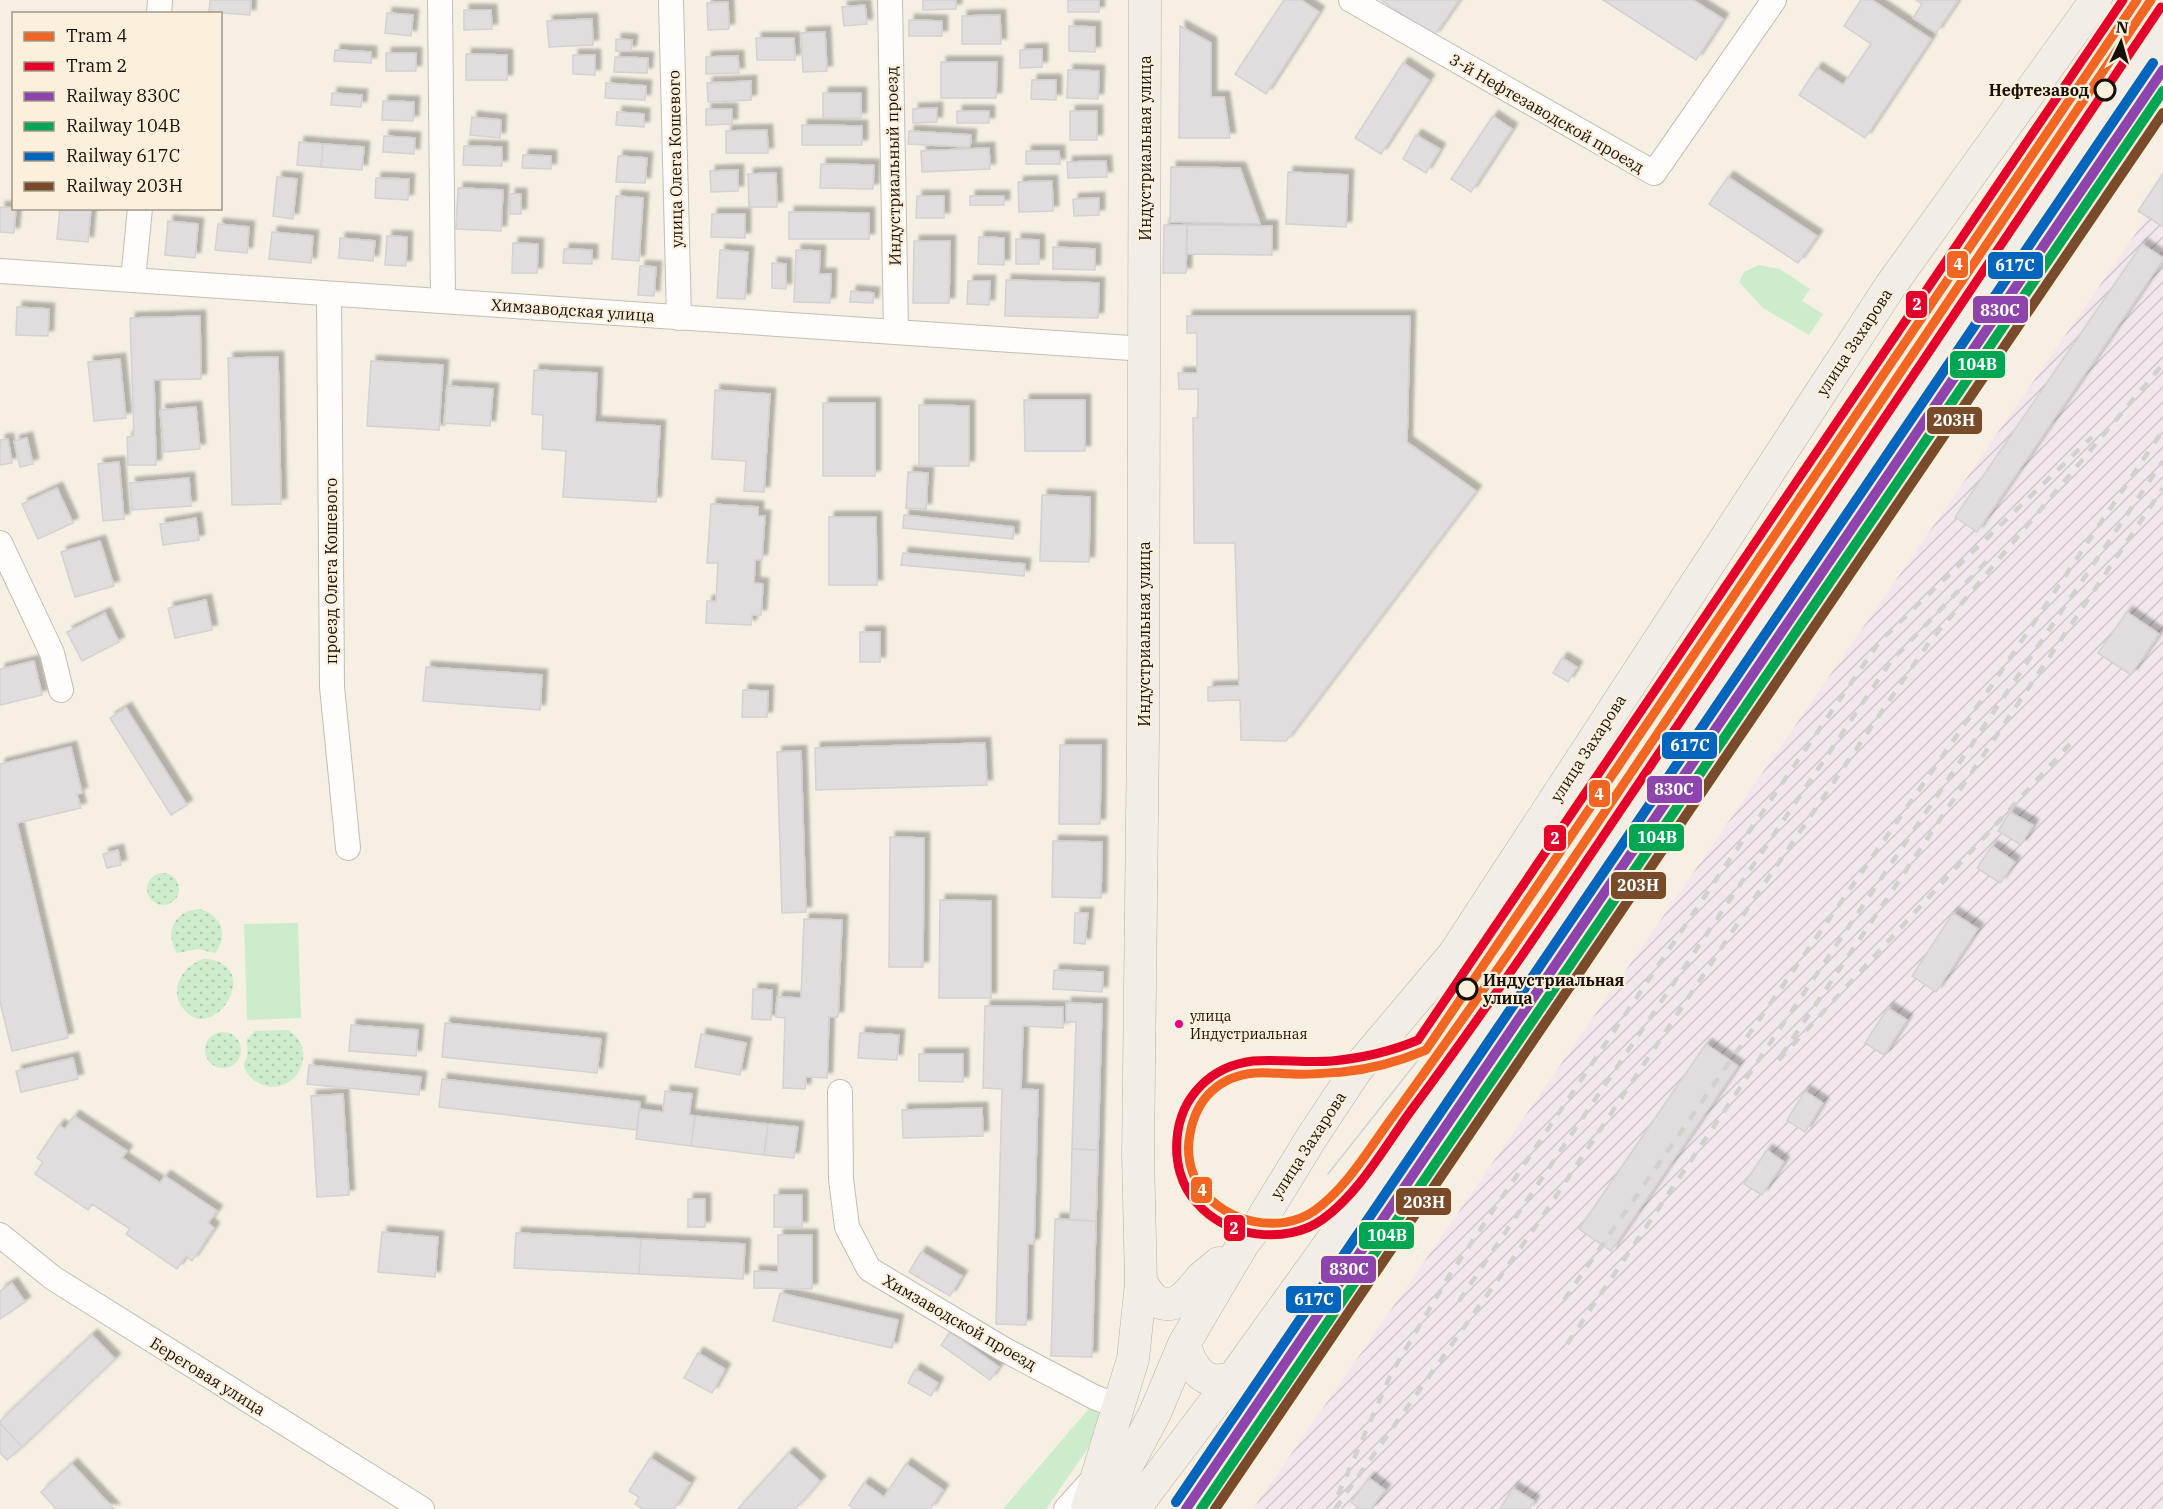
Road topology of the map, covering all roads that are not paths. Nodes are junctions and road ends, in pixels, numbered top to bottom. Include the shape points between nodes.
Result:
1 (440, 0) edge
2 (671, 0) edge
3 (890, 0) edge
4 (1145, 0) edge
5 (1351, 0) edge
6 (1774, 0) edge
7 (2096, 0) edge
8 (2163, 35) edge
9 (140, 210) edge
10 (0, 271) edge
11 (133, 280) junction
12 (329, 294) junction
13 (443, 301) junction
14 (679, 318) junction
15 (896, 332) junction
16 (1145, 349) junction
17 (0, 543) edge
18 (61, 690) dead end
19 (348, 848) dead end
20 (840, 1092) dead end
21 (0, 1235) edge
22 (1244, 1244) junction
23 (1141, 1283) junction
24 (1184, 1344) junction
25 (1133, 1359) junction
26 (1233, 1378) junction
27 (1120, 1407) junction
28 (1155, 1413) junction
29 (1201, 1420) junction
30 (1095, 1477) junction
31 (422, 1509) edge
32 (1066, 1509) edge
33 (1087, 1509) edge
34 (1104, 1509) edge
35 (1134, 1509) edge

1 - 13 street
2 - 14 street, улица Олега Кошевого
3 - 15 street, Индустриальный проезд
4 - 16 main road, Индустриальная улица
5 - 6 street, 3-й Нефтезаводской проезд via 1654,173
7 - 22 main road, улица Захарова via 1891,285 1454,954 1357,1069
8 - 26 main road via 1425,1110
9 - 11 street
10 - 11 street, Химзаводская улица
11 - 12 street, Химзаводская улица
12 - 13 street, Химзаводская улица
12 - 19 street, проезд Олега Кошевого via 332,687
13 - 14 street, Химзаводская улица
14 - 15 street, Химзаводская улица
15 - 16 street, Химзаводская улица
16 - 23 main road, Индустриальная улица via 1138,1155
17 - 18 street via 52,653
20 - 27 street, Химзаводской проезд via 841,1179 847,1227 869,1269 1005,1350
21 - 31 street, Береговая улица via 53,1278
22 - 23 main road via 1177,1304 1154,1300
22 - 24 main road, улица Захарова
23 - 25 main road, Индустриальная улица
24 - 26 main road via 1201,1374 1213,1380
24 - 28 main road, улица Захарова
25 - 27 main road, Индустриальная улица
25 - 28 main road via 1139,1392
26 - 29 main road
27 - 30 main road, Индустриальная улица
28 - 29 main road via 1183,1425
28 - 34 main road, улица Захарова
29 - 35 main road
30 - 32 street
30 - 33 main road, Индустриальная улица

